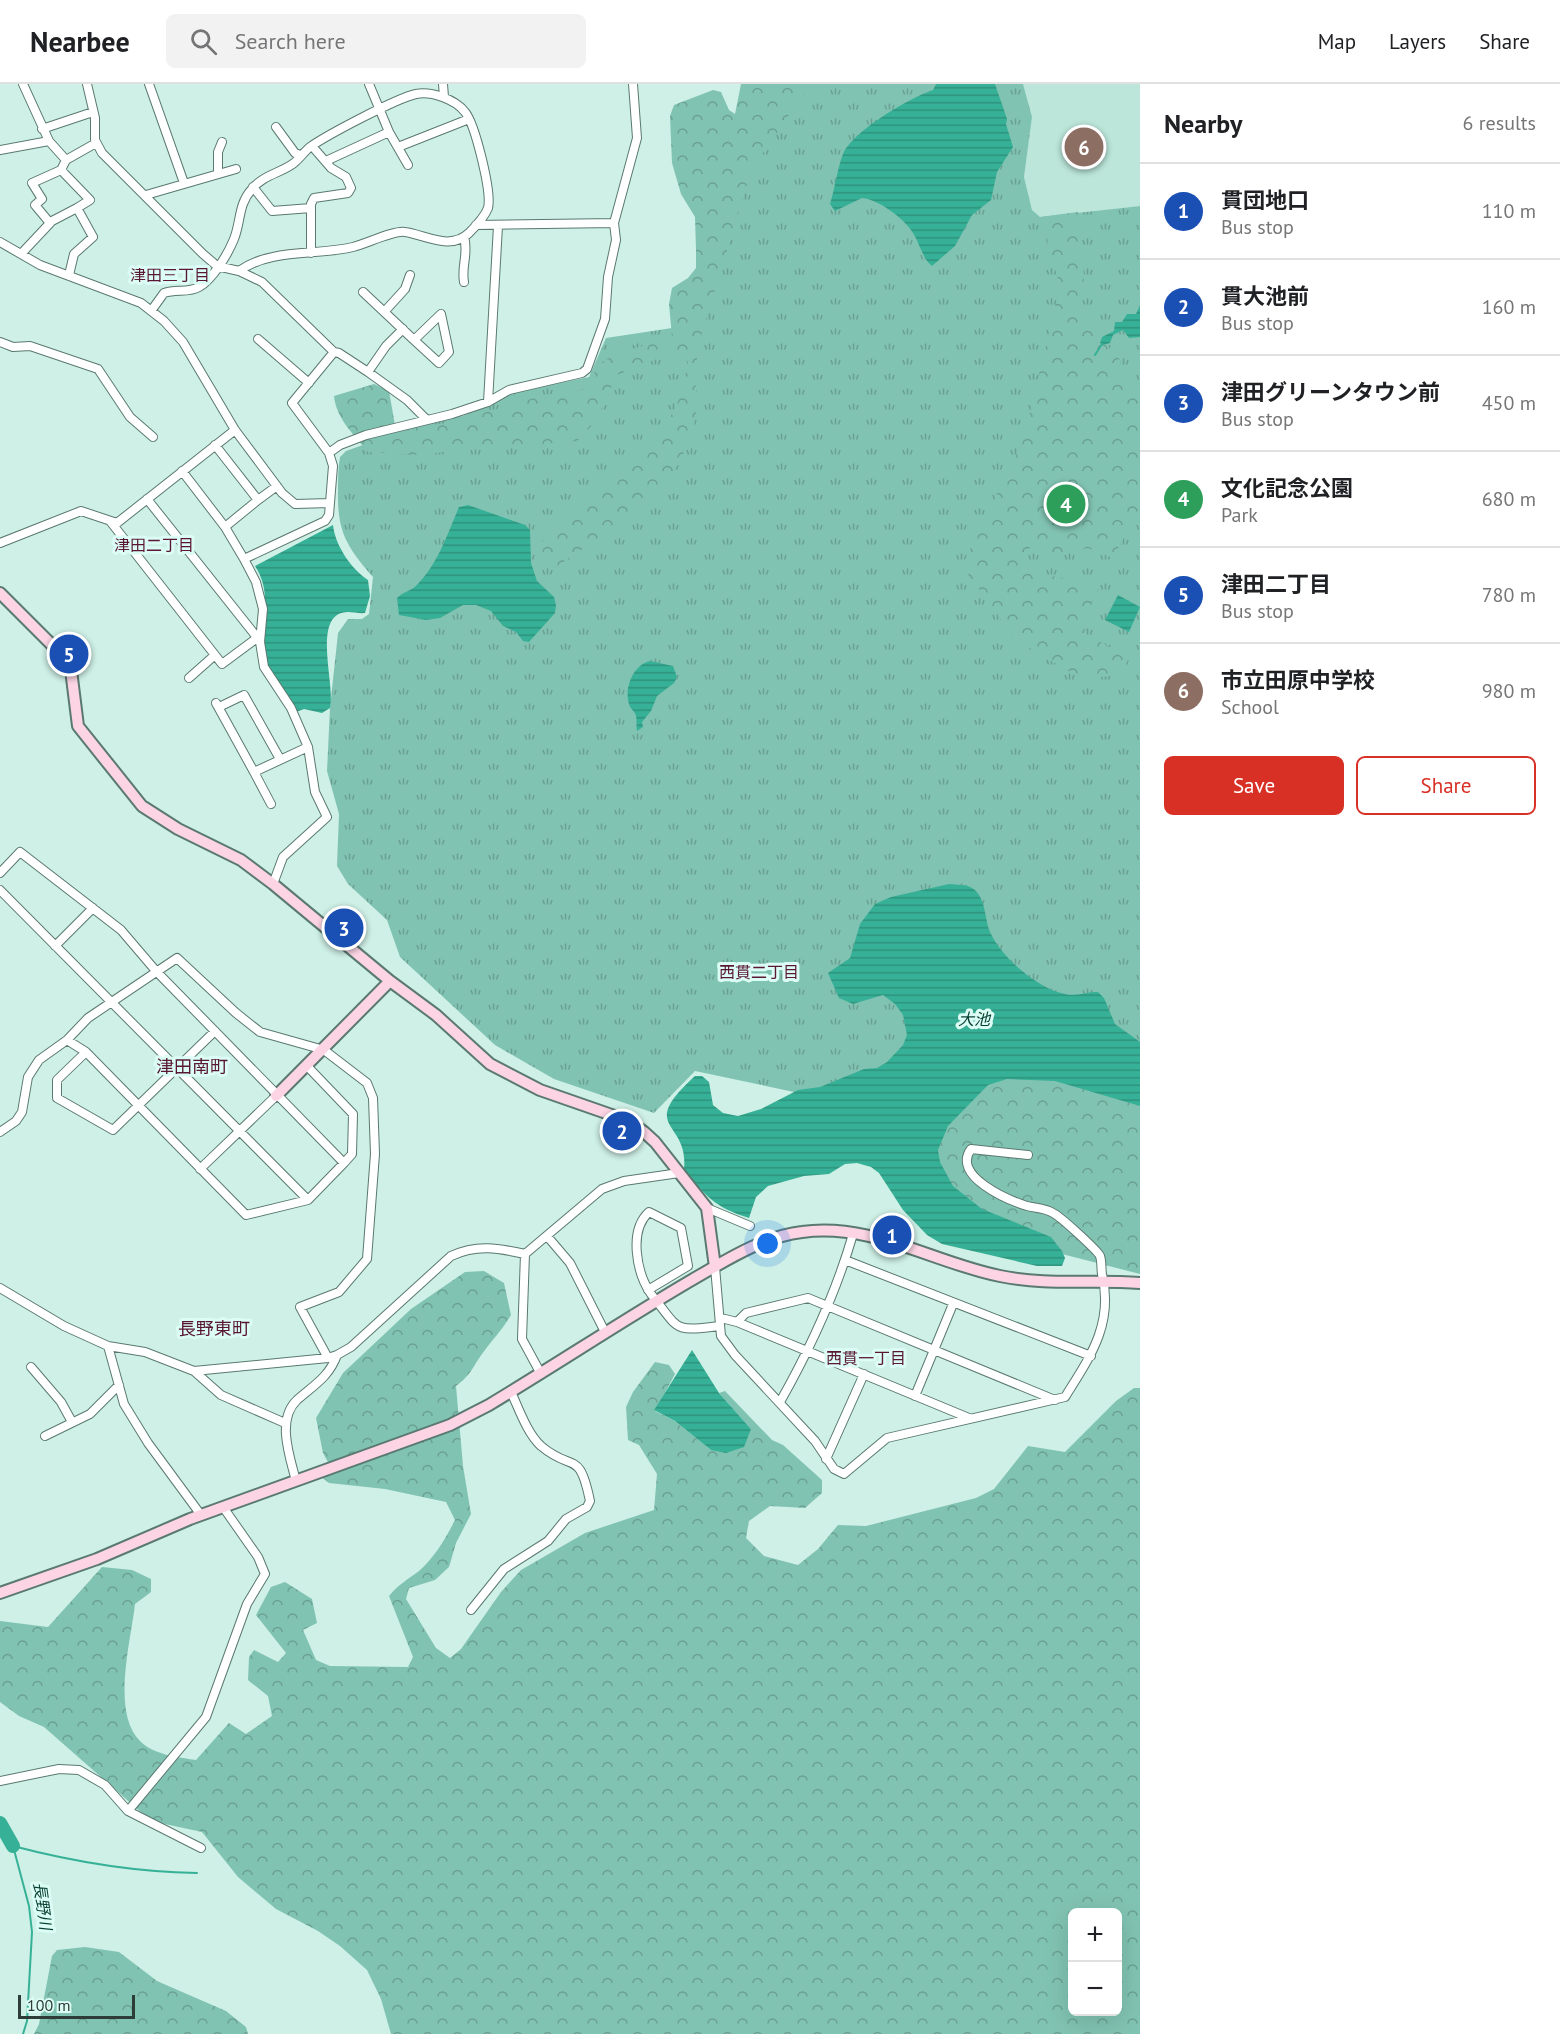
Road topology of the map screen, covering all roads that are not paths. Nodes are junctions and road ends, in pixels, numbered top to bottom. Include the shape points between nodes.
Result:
1 (22, 84) edge
2 (87, 84) edge
3 (149, 84) edge
4 (369, 84) edge
5 (443, 84) edge
6 (633, 84) edge
7 (444, 97) junction
8 (380, 110) junction
9 (93, 112) junction
10 (469, 119) junction
11 (276, 128) dead end
12 (42, 129) junction
13 (389, 132) junction
14 (49, 141) junction
15 (222, 142) dead end
16 (96, 143) junction
17 (312, 146) junction
18 (398, 147) junction
19 (0, 150) edge
20 (300, 155) junction
21 (66, 160) junction
22 (326, 161) junction
23 (408, 165) dead end
24 (236, 169) dead end
25 (61, 170) junction
26 (218, 174) junction
27 (184, 183) junction
28 (253, 187) junction
29 (146, 195) junction
30 (77, 208) junction
31 (311, 208) junction
32 (50, 223) junction
33 (614, 223) junction
34 (476, 225) junction
35 (498, 226) junction
36 (464, 237) junction
37 (0, 243) edge
38 (311, 253) junction
39 (21, 254) junction
40 (217, 266) junction
41 (239, 271) junction
42 (69, 275) junction
43 (410, 275) dead end
44 (464, 282) dead end
45 (363, 292) dead end
46 (151, 311) junction
47 (385, 311) junction
48 (403, 329) junction
49 (258, 339) dead end
50 (414, 340) junction
51 (0, 342) edge
52 (334, 352) junction
53 (368, 372) junction
54 (309, 383) junction
55 (488, 402) junction
56 (427, 420) junction
57 (235, 429) junction
58 (153, 437) dead end
59 (215, 445) junction
60 (329, 453) junction
61 (182, 471) junction
62 (277, 486) junction
63 (147, 500) junction
64 (258, 500) junction
65 (330, 503) junction
66 (109, 520) junction
67 (225, 527) junction
68 (0, 543) edge
69 (244, 560) junction
70 (0, 593) edge
71 (259, 640) junction
72 (215, 655) junction
73 (189, 678) dead end
74 (308, 747) junction
75 (280, 759) junction
76 (254, 772) junction
77 (271, 804) dead end
78 (0, 873) edge
79 (273, 884) junction
80 (0, 890) edge
81 (93, 908) junction
82 (55, 946) junction
83 (156, 971) junction
84 (390, 981) junction
85 (111, 1002) junction
86 (215, 1031) junction
87 (67, 1040) junction
88 (324, 1050) junction
89 (86, 1052) junction
90 (308, 1066) junction
91 (177, 1069) junction
92 (276, 1096) junction
93 (140, 1106) junction
94 (0, 1132) edge
95 (240, 1132) junction
96 (1028, 1155) dead end
97 (344, 1163) junction
98 (200, 1169) junction
99 (679, 1173) junction
100 (308, 1200) junction
101 (707, 1208) junction
102 (750, 1226) dead end
103 (853, 1234) junction
104 (547, 1236) junction
105 (525, 1254) junction
106 (845, 1260) junction
107 (715, 1267) junction
108 (1105, 1283) junction
109 (1140, 1283) edge
110 (0, 1288) edge
111 (648, 1290) junction
112 (657, 1301) junction
113 (953, 1304) junction
114 (827, 1305) junction
115 (720, 1322) junction
116 (738, 1322) junction
117 (605, 1332) junction
118 (108, 1346) junction
119 (935, 1348) junction
120 (807, 1353) junction
121 (337, 1355) junction
122 (1091, 1356) junction
123 (328, 1358) junction
124 (31, 1367) dead end
125 (194, 1371) junction
126 (541, 1374) junction
127 (864, 1374) junction
128 (118, 1386) junction
129 (510, 1392) junction
130 (915, 1396) junction
131 (1055, 1400) junction
132 (780, 1402) junction
133 (970, 1418) junction
134 (72, 1422) junction
135 (285, 1423) junction
136 (45, 1436) dead end
137 (826, 1459) junction
138 (296, 1481) junction
139 (223, 1507) junction
140 (201, 1515) junction
141 (0, 1593) edge
142 (471, 1610) dead end
143 (0, 1781) edge
144 (128, 1811) junction
145 (201, 1848) dead end

1 - 12 street
2 - 9 street
3 - 27 street
4 - 8 street
5 - 7 street
6 - 33 street via 637,138
7 - 8 street via 416,93
7 - 10 street via 464,110
8 - 13 street
8 - 17 street
9 - 12 street
9 - 16 street
10 - 18 street
10 - 34 street via 484,168 488,207
11 - 20 street
12 - 14 street
13 - 18 street
13 - 22 street
14 - 19 street
14 - 21 street
15 - 26 street
16 - 21 street
16 - 29 street
17 - 20 street
17 - 22 street
18 - 23 street
20 - 28 street via 294,163
21 - 25 street
22 - 31 street via 346,177 351,188 348,194 314,198
24 - 26 street
25 - 30 street via 90,200
25 - 32 street via 32,183 42,199 35,205
26 - 27 street
27 - 29 street
28 - 31 street via 272,211
28 - 40 street via 240,207 234,239
29 - 40 street
30 - 32 street
30 - 42 street via 93,237 74,254
31 - 38 street
32 - 39 street
33 - 35 street
33 - 55 street via 616,240 605,319 587,369 574,376 509,390
34 - 35 street
34 - 36 street
35 - 55 street
36 - 38 street via 448,242 403,231 352,248
36 - 44 street
37 - 39 street
38 - 41 street via 283,255
39 - 42 street
40 - 41 street
40 - 46 street via 199,287 164,293
41 - 52 street via 262,282
42 - 46 street via 141,303
43 - 47 street via 405,289
45 - 47 street
46 - 57 street via 183,342
47 - 48 street
48 - 50 street
48 - 53 street
49 - 54 street
50 - 50 street via 434,321 441,314 448,352 439,363
51 - 58 street via 13,347 30,346 98,369 130,417
52 - 53 street
52 - 54 street
53 - 56 street
54 - 60 street via 292,403
55 - 56 street
56 - 60 street via 366,435
57 - 59 street
57 - 62 street
59 - 61 street
59 - 64 street
60 - 65 street via 333,466
61 - 63 street
61 - 67 street
62 - 64 street
62 - 65 street via 295,504
63 - 66 street via 117,523
63 - 71 street
64 - 67 street
65 - 69 street via 325,520
66 - 68 street via 81,511
66 - 72 street
67 - 69 street
69 - 71 street via 256,582 263,609
70 - 79 street via 68,661 78,726 142,806 178,830 241,860
71 - 72 street via 222,664
71 - 74 street via 264,667 291,708
72 - 73 street
74 - 75 street
74 - 79 street via 315,792 327,817 283,857
75 - 76 street
75 - 76 street via 244,696 218,705
76 - 77 street
78 - 81 street via 20,852
79 - 84 street
80 - 82 street
81 - 82 street
81 - 83 street via 121,930
82 - 85 street
83 - 85 street
83 - 86 street
83 - 88 street via 177,958 260,1032
84 - 88 street
84 - 99 street via 436,1015 490,1064 540,1090 629,1121 656,1142
85 - 87 street via 87,1018
85 - 91 street
86 - 91 street
86 - 92 street
87 - 89 street
87 - 94 street via 31,1070 22,1112
88 - 90 street
88 - 123 street via 367,1083 373,1098 375,1154 367,1259 339,1292 300,1307
89 - 93 street
89 - 93 street via 57,1080 57,1098 113,1130
90 - 92 street
90 - 97 street via 352,1114 352,1154
91 - 93 street
91 - 95 street
92 - 95 street
92 - 97 street
93 - 98 street
95 - 98 street
95 - 100 street
96 - 108 street via 971,1149 966,1160 972,1175 997,1194 1051,1211 1063,1219 1097,1251
97 - 100 street
98 - 100 street via 246,1215
99 - 101 street
99 - 104 street via 610,1184
101 - 102 street
101 - 107 street
103 - 106 street
103 - 107 street via 821,1230 782,1236
103 - 108 street via 998,1276 1046,1283
104 - 105 street
104 - 117 street via 570,1263
105 - 121 street via 493,1247 467,1249 451,1256 351,1347
105 - 126 street via 522,1339
106 - 113 street
106 - 114 street
107 - 112 street
107 - 115 street
108 - 109 street
108 - 122 street via 1105,1320
110 - 118 street via 64,1326
111 - 111 street via 636,1238 642,1219 649,1212 681,1228 688,1266
111 - 112 street
112 - 115 street via 677,1326 686,1330
112 - 117 street
113 - 119 street
113 - 122 street
114 - 116 street via 808,1298 746,1313
114 - 119 street
114 - 120 street
115 - 116 street
115 - 132 street via 721,1336 735,1355
116 - 120 street
117 - 126 street
118 - 125 street via 145,1352
118 - 128 street
119 - 130 street
119 - 131 street
120 - 127 street
120 - 132 street
121 - 123 street
121 - 135 street via 323,1381 293,1405
122 - 131 street via 1065,1397
123 - 125 street
124 - 134 street
125 - 135 street via 221,1395
126 - 129 street
127 - 130 street
127 - 137 street
128 - 134 street via 90,1414
128 - 140 street via 124,1404 148,1443
129 - 138 street via 450,1425
129 - 142 street via 540,1445 577,1464 585,1478 590,1502 566,1519 548,1541 504,1569
130 - 133 street
131 - 133 street
132 - 137 street
133 - 137 street via 887,1438 844,1474
134 - 136 street
135 - 138 street
138 - 139 street
139 - 140 street
139 - 144 street via 258,1557 265,1574 247,1604 206,1716
140 - 141 street via 97,1559
143 - 144 street via 59,1769 79,1770 105,1785
144 - 145 street

